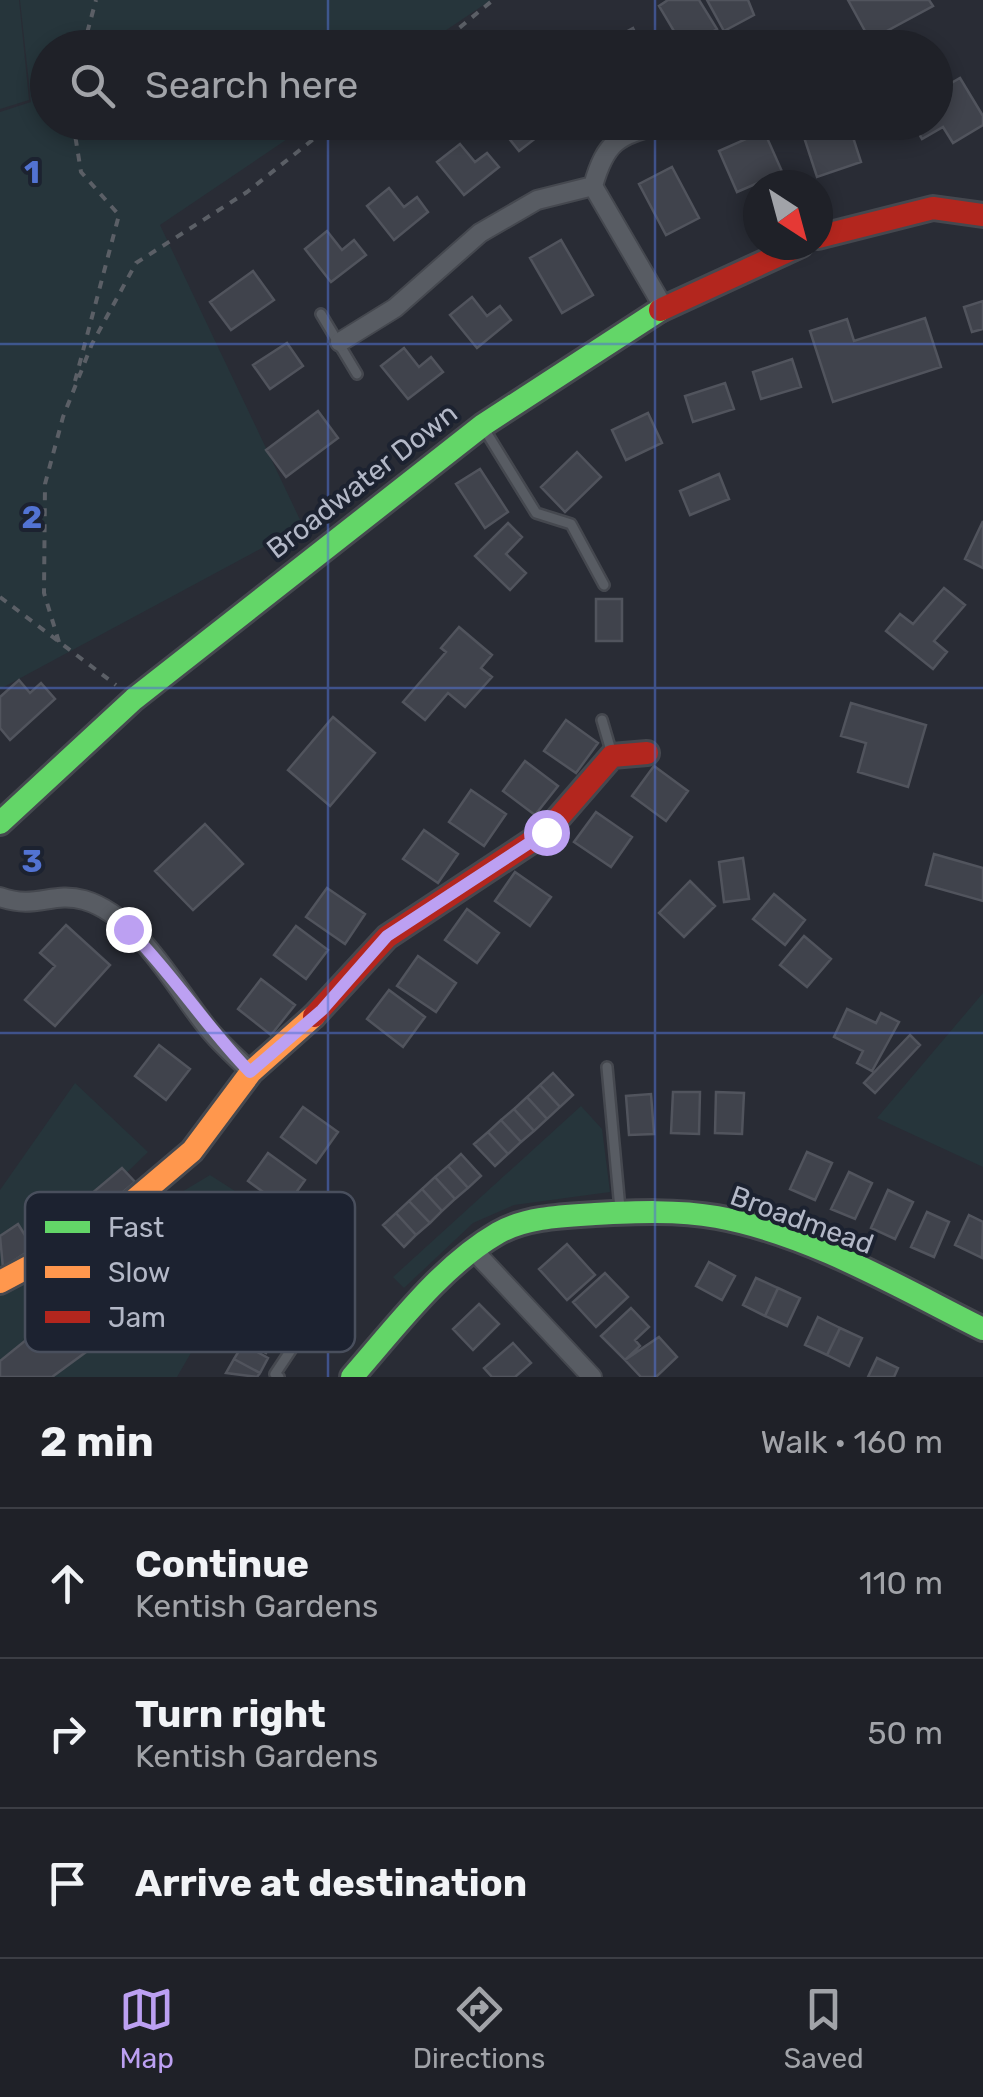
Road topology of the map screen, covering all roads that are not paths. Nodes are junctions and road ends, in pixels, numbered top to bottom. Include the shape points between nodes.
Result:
1 (620, 140) edge
2 (593, 186) junction
3 (983, 215) edge
4 (833, 233) edge
5 (768, 260) edge
6 (664, 308) junction
7 (320, 314) dead end
8 (340, 342) junction
9 (357, 374) dead end
10 (482, 425) junction
11 (604, 585) dead end
12 (602, 720) dead end
13 (646, 752) dead end
14 (612, 756) junction
15 (0, 823) edge
16 (0, 897) edge
17 (607, 1066) dead end
18 (250, 1072) junction
19 (143, 1192) edge
20 (620, 1212) junction
21 (475, 1252) junction
22 (25, 1268) edge
23 (0, 1282) edge
24 (983, 1328) edge
25 (291, 1352) edge
26 (279, 1377) edge
27 (352, 1377) edge
28 (592, 1377) edge

1 - 2 street via 602,154
2 - 6 street
2 - 8 street via 537,200 480,232 395,308
3 - 4 street via 933,208
5 - 6 street, Broadwater Down
6 - 10 street, Broadwater Down
7 - 8 lane
8 - 9 lane
10 - 11 lane via 536,513 571,524
10 - 15 street, Broadwater Down via 134,699
12 - 14 lane
13 - 14 street
14 - 18 street via 546,832 387,936 322,1010
16 - 18 street via 23,905 86,900 128,929 168,968 211,1032
17 - 20 lane
18 - 19 street via 192,1151
20 - 21 street, Broadmead via 510,1226
20 - 24 street, Broadmead via 729,1218
21 - 27 street, Broadmead
21 - 28 street
22 - 23 street
25 - 26 lane

